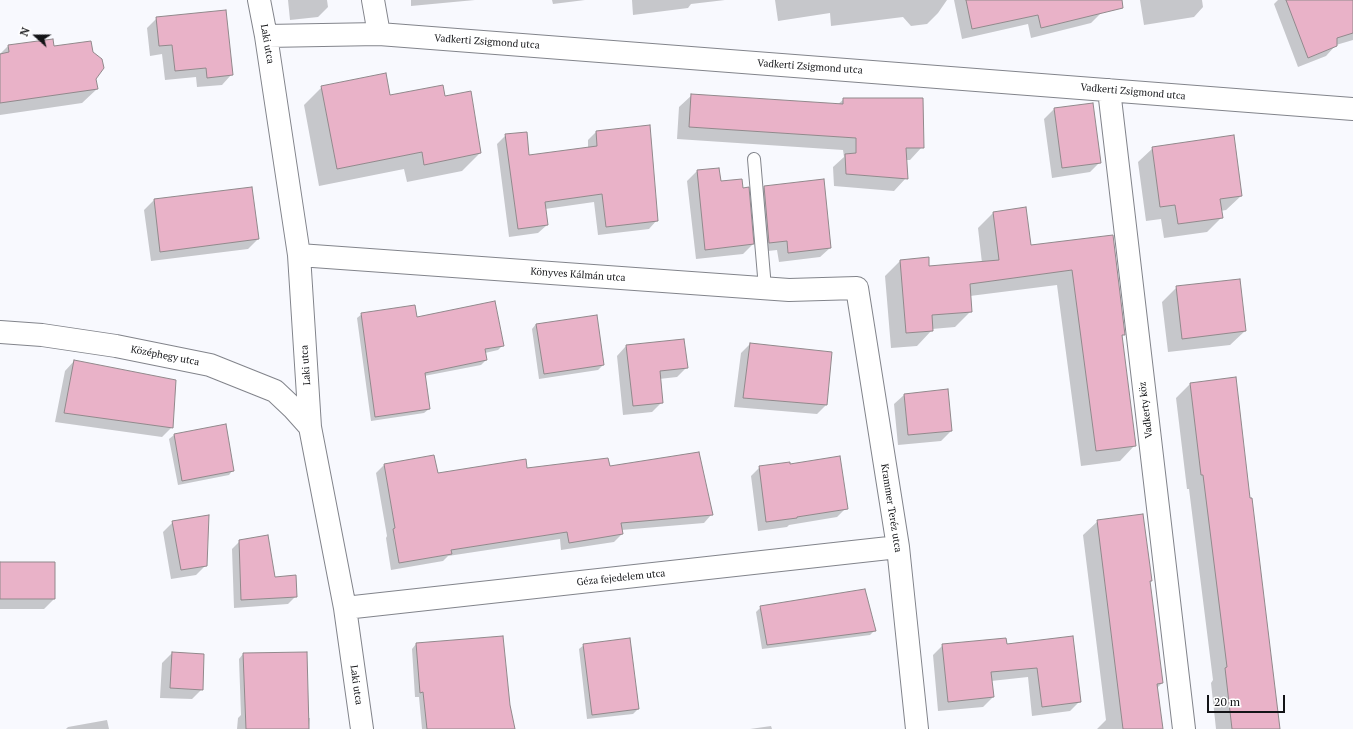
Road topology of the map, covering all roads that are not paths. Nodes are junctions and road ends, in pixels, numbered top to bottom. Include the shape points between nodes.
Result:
1 (259, 0) edge
2 (373, 0) edge
3 (379, 34) junction
4 (266, 36) junction
5 (1109, 90) junction
6 (1353, 110) edge
7 (754, 159) dead end
8 (299, 255) junction
9 (764, 288) junction
10 (857, 288) joint
11 (0, 332) edge
12 (310, 427) junction
13 (898, 547) junction
14 (345, 608) junction
15 (362, 729) edge
16 (917, 729) edge
17 (1184, 729) edge

1 - 4 street, Laki utca
2 - 3 street
3 - 4 street, Vadkerti Zsigmond utca
3 - 5 street, Vadkerti Zsigmond utca
4 - 8 street, Laki utca
5 - 6 street, Vadkerti Zsigmond utca
5 - 17 street, Vadkerty köz
7 - 9 lane
8 - 9 street, Könyves Kálmán utca
8 - 12 street, Laki utca
9 - 10 street, Könyves Kálmán utca
10 - 13 street, Krammer Teréz utca
11 - 12 street, Középhegy utca via 42,335 116,346 210,365 275,391
12 - 14 street, Laki utca
13 - 14 street, Géza fejedelem utca
13 - 16 street, Krammer Teréz utca
14 - 15 street, Laki utca

